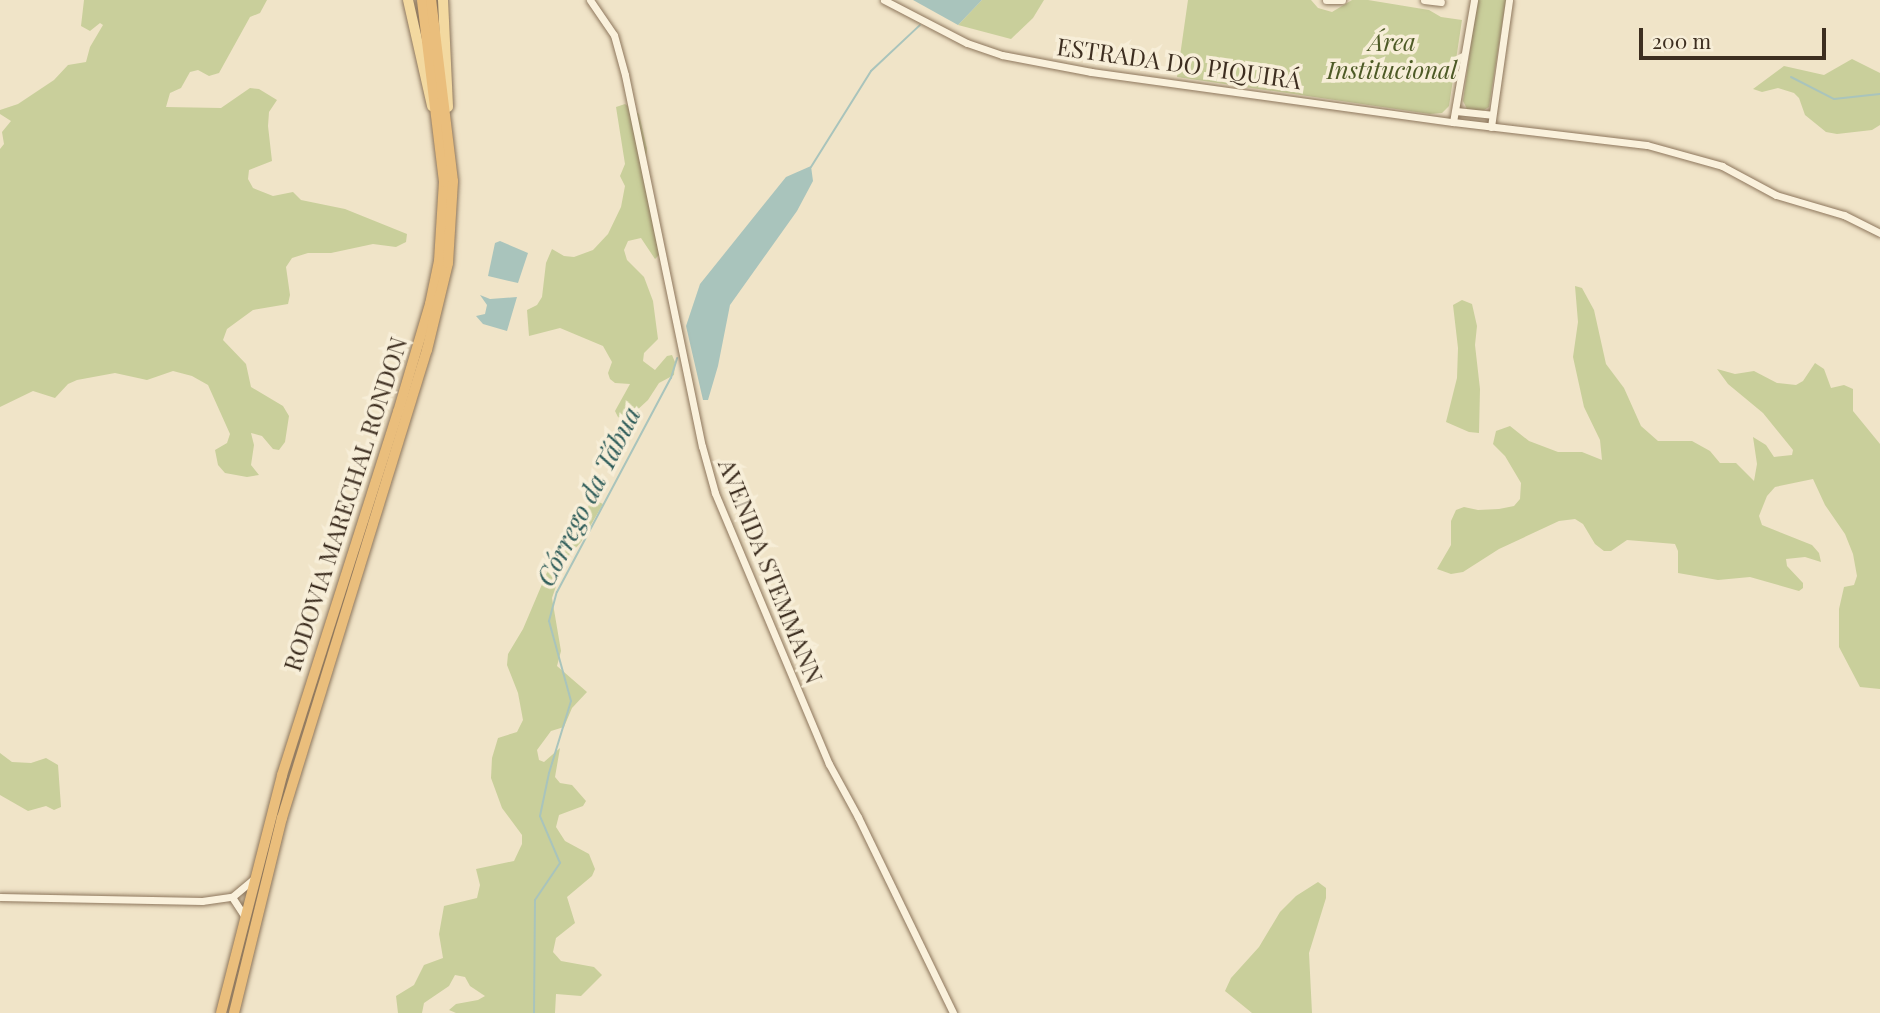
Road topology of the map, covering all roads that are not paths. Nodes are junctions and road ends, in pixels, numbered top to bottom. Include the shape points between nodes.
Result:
1 (408, 0) edge
2 (422, 0) edge
3 (432, 0) edge
4 (443, 0) edge
5 (590, 0) edge
6 (884, 0) edge
7 (1325, 0) edge
8 (1342, 0) edge
9 (1424, 0) edge
10 (1474, 0) edge
11 (1509, 0) edge
12 (1441, 2) dead end
13 (1456, 111) junction
14 (1492, 116) junction
15 (1453, 122) junction
16 (1491, 127) junction
17 (444, 136) junction
18 (1880, 233) edge
19 (256, 877) junction
20 (0, 897) edge
21 (232, 897) junction
22 (245, 920) junction
23 (221, 1013) edge
24 (234, 1013) edge
25 (953, 1013) edge

1 - 17 main road via 418,59
2 - 17 highway, RODOVIA MARECHAL RONDON
3 - 17 highway, RODOVIA MARECHAL RONDON
4 - 17 main road
5 - 25 street, AVENIDA STEMMANN via 614,35 625,75 715,494 829,764
6 - 15 street, ESTRADA DO PIQUIRÁ via 948,35 1002,55 1091,72
7 - 8 street
9 - 12 street
10 - 13 street
11 - 14 street
13 - 14 street
13 - 15 street
14 - 16 street
15 - 16 street, ESTRADA DO PIQUIRÁ
16 - 18 street, ESTRADA DO PIQUIRÁ via 1647,145 1722,166 1776,195 1844,215
17 - 19 highway, RODOVIA MARECHAL RONDON via 443,221 430,304 282,775
17 - 24 highway, RODOVIA MARECHAL RONDON via 453,220 439,307 282,818
19 - 21 street
19 - 22 highway, RODOVIA MARECHAL RONDON
20 - 21 street via 202,901
21 - 22 street
22 - 23 highway, RODOVIA MARECHAL RONDON

